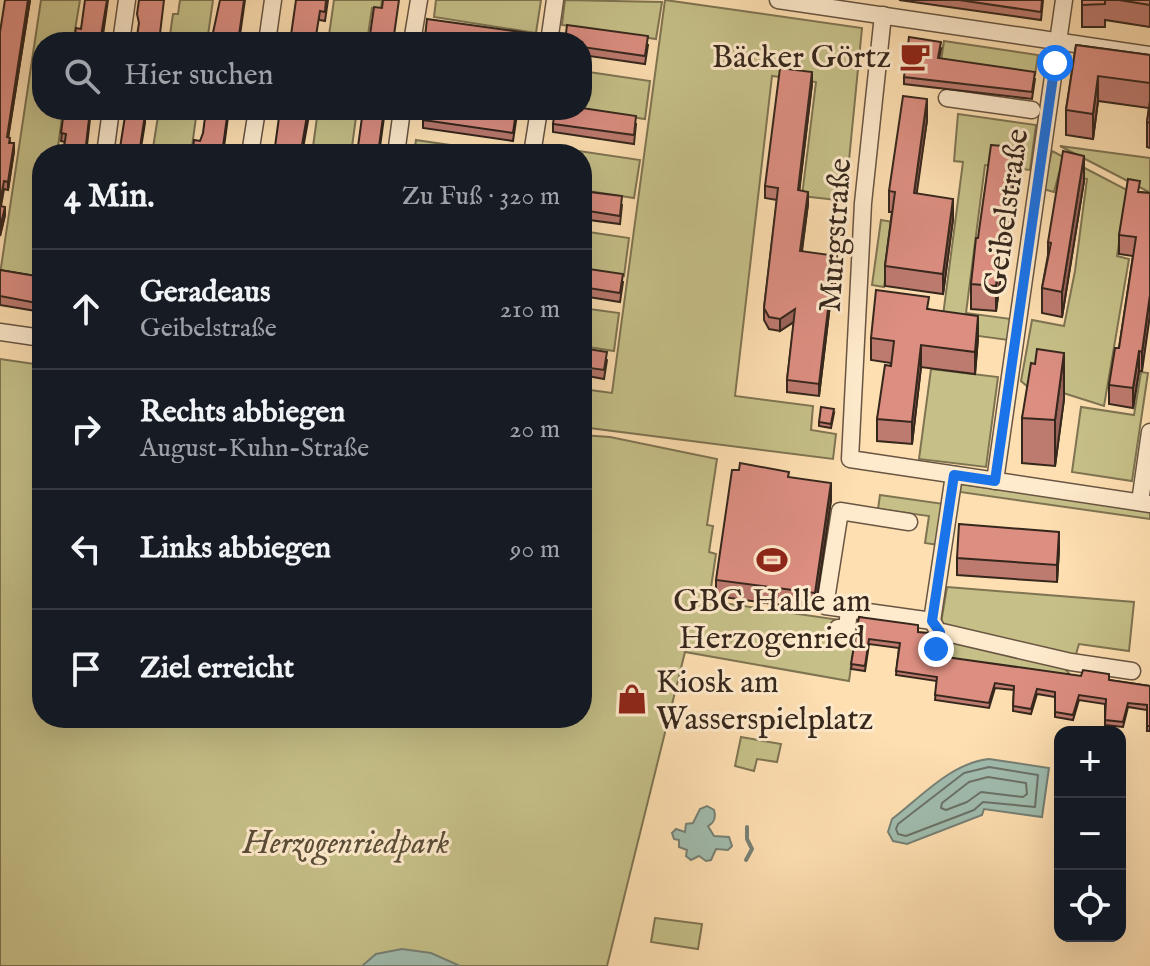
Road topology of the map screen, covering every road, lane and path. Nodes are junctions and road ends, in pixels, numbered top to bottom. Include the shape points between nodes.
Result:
1 (127, 0) edge
2 (273, 0) edge
3 (419, 0) edge
4 (555, 0) edge
5 (778, 0) edge
6 (1064, 0) edge
7 (883, 15) junction
8 (122, 32) edge
9 (268, 32) edge
10 (414, 32) edge
11 (550, 32) edge
12 (1060, 35) junction
13 (1150, 55) edge
14 (947, 98) dead end
15 (988, 104) junction
16 (1032, 110) dead end
17 (110, 120) edge
18 (255, 120) edge
19 (401, 120) edge
20 (537, 120) edge
21 (1046, 122) junction
22 (106, 144) edge
23 (252, 144) edge
24 (397, 144) edge
25 (534, 144) edge
26 (0, 332) edge
27 (32, 337) edge
28 (1150, 432) edge
29 (954, 475) junction
30 (995, 481) junction
31 (1145, 503) edge
32 (909, 522) dead end
33 (849, 609) junction
34 (838, 628) dead end
35 (934, 645) junction
36 (1132, 671) dead end

1 - 8 street
2 - 9 street
3 - 10 street
4 - 11 street
5 - 7 street
6 - 12 street, Geibelstraße
7 - 12 street
7 - 29 street, Murgstraße via 863,203 850,459
12 - 13 street
12 - 21 street, Geibelstraße
14 - 15 street
15 - 16 street
15 - 21 street via 987,113
17 - 22 street
18 - 23 street
19 - 24 street
20 - 25 street
21 - 30 street, Geibelstraße
26 - 27 street
28 - 31 street
29 - 30 street
29 - 35 street
30 - 31 street
32 - 33 street via 840,511 825,606
33 - 34 street via 847,629
33 - 35 street
35 - 36 street

